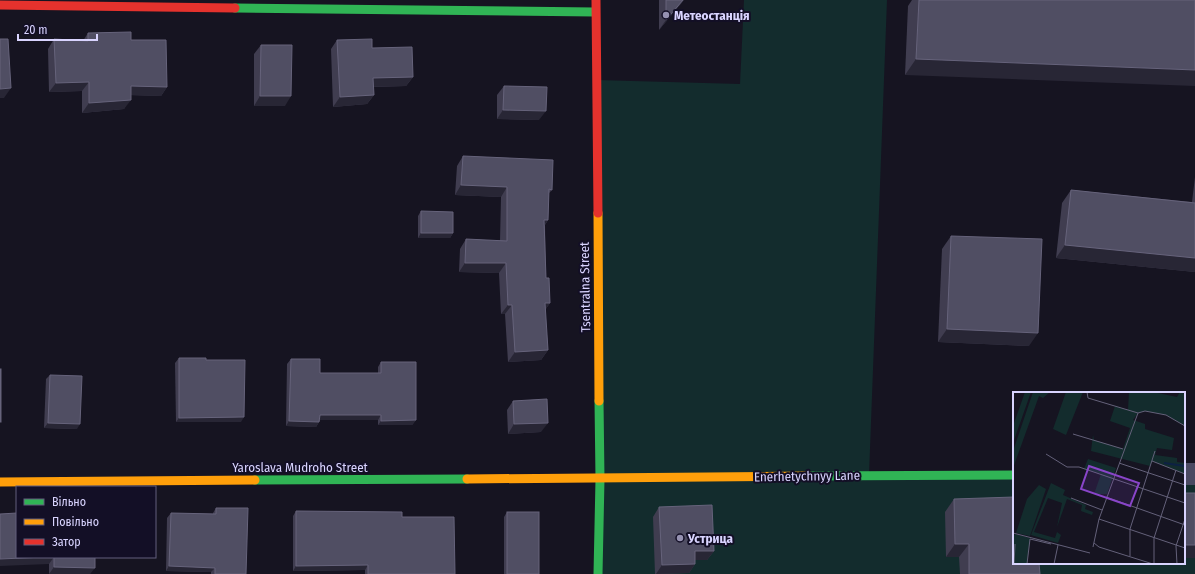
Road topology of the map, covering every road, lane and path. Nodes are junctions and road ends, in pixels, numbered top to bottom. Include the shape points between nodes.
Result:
1 (596, 0) edge
2 (0, 5) edge
3 (595, 12) junction
4 (1013, 475) edge
5 (600, 479) junction
6 (0, 482) edge
7 (598, 574) edge

1 - 3 street, Tsentralna Street
2 - 3 street
3 - 5 street, Tsentralna Street
4 - 5 street, Enerhetychnyy Lane
5 - 6 street, Yaroslava Mudroho Street
5 - 7 street, Tsentralna Street

